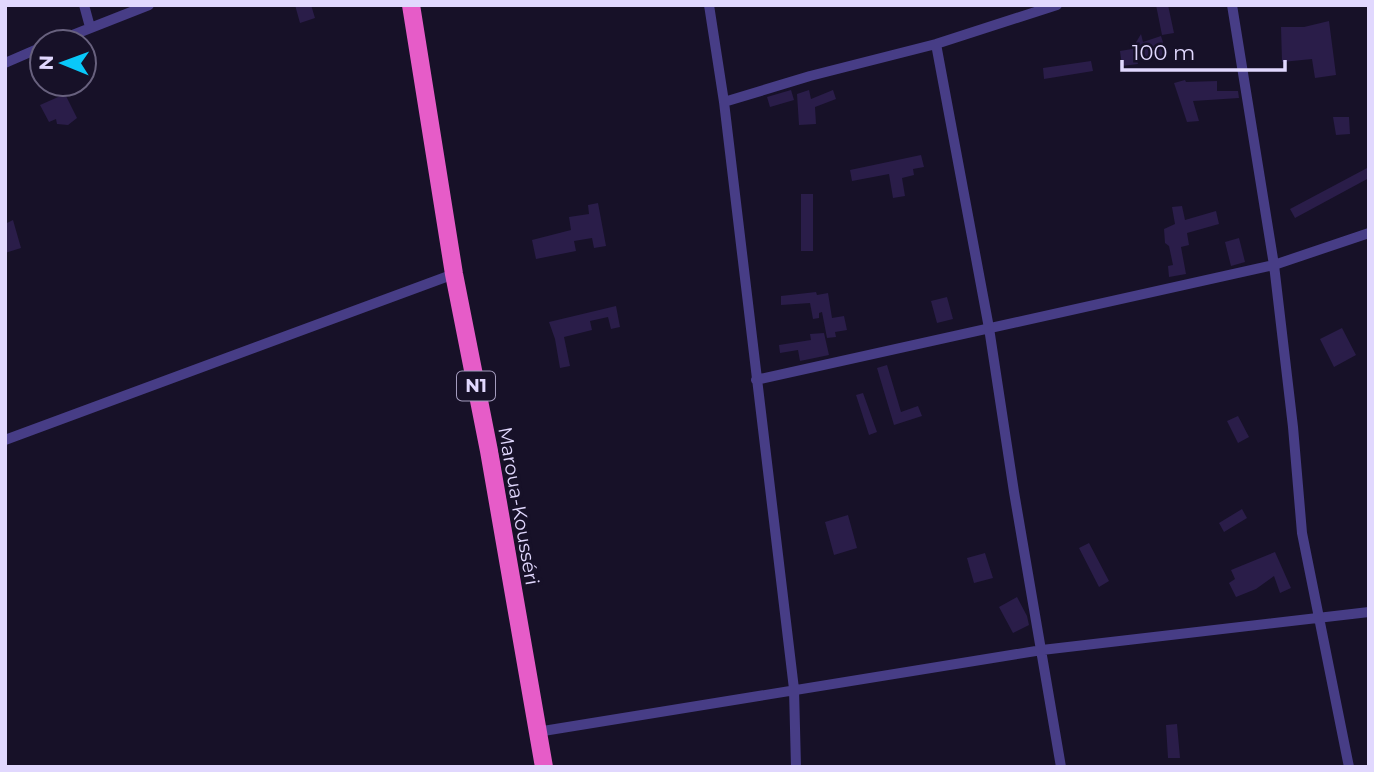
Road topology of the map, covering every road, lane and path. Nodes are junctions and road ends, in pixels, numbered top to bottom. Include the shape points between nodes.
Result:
1 (84, 5) edge
2 (149, 5) edge
3 (411, 5) edge
4 (709, 5) edge
5 (1056, 5) edge
6 (1232, 5) edge
7 (1023, 10) edge
8 (90, 27) joint
9 (936, 44) junction
10 (28, 53) edge
11 (5, 62) edge
12 (724, 102) junction
13 (1369, 233) edge
14 (1274, 265) junction
15 (454, 274) junction
16 (989, 328) junction
17 (756, 380) junction
18 (5, 440) edge
19 (1369, 612) edge
20 (1318, 618) junction
21 (1042, 649) junction
22 (794, 689) junction
23 (537, 732) junction
24 (544, 767) edge
25 (796, 767) edge
26 (1061, 767) edge
27 (1349, 767) edge

1 - 8 street
2 - 8 street
3 - 15 highway, Maroua-Kousséri / N1
4 - 12 street
5 - 7 street
6 - 14 street
7 - 9 street
9 - 12 street
9 - 16 street
10 - 11 street
12 - 17 street
13 - 14 street
14 - 16 street
14 - 20 street via 1302,533
15 - 18 street
15 - 23 highway, Maroua-Kousséri / N1
16 - 17 street
16 - 21 street
17 - 22 street
19 - 20 street
20 - 21 street
20 - 27 street
21 - 22 street
21 - 26 street
22 - 23 street
22 - 25 street
23 - 24 highway, Maroua-Kousséri / N1

